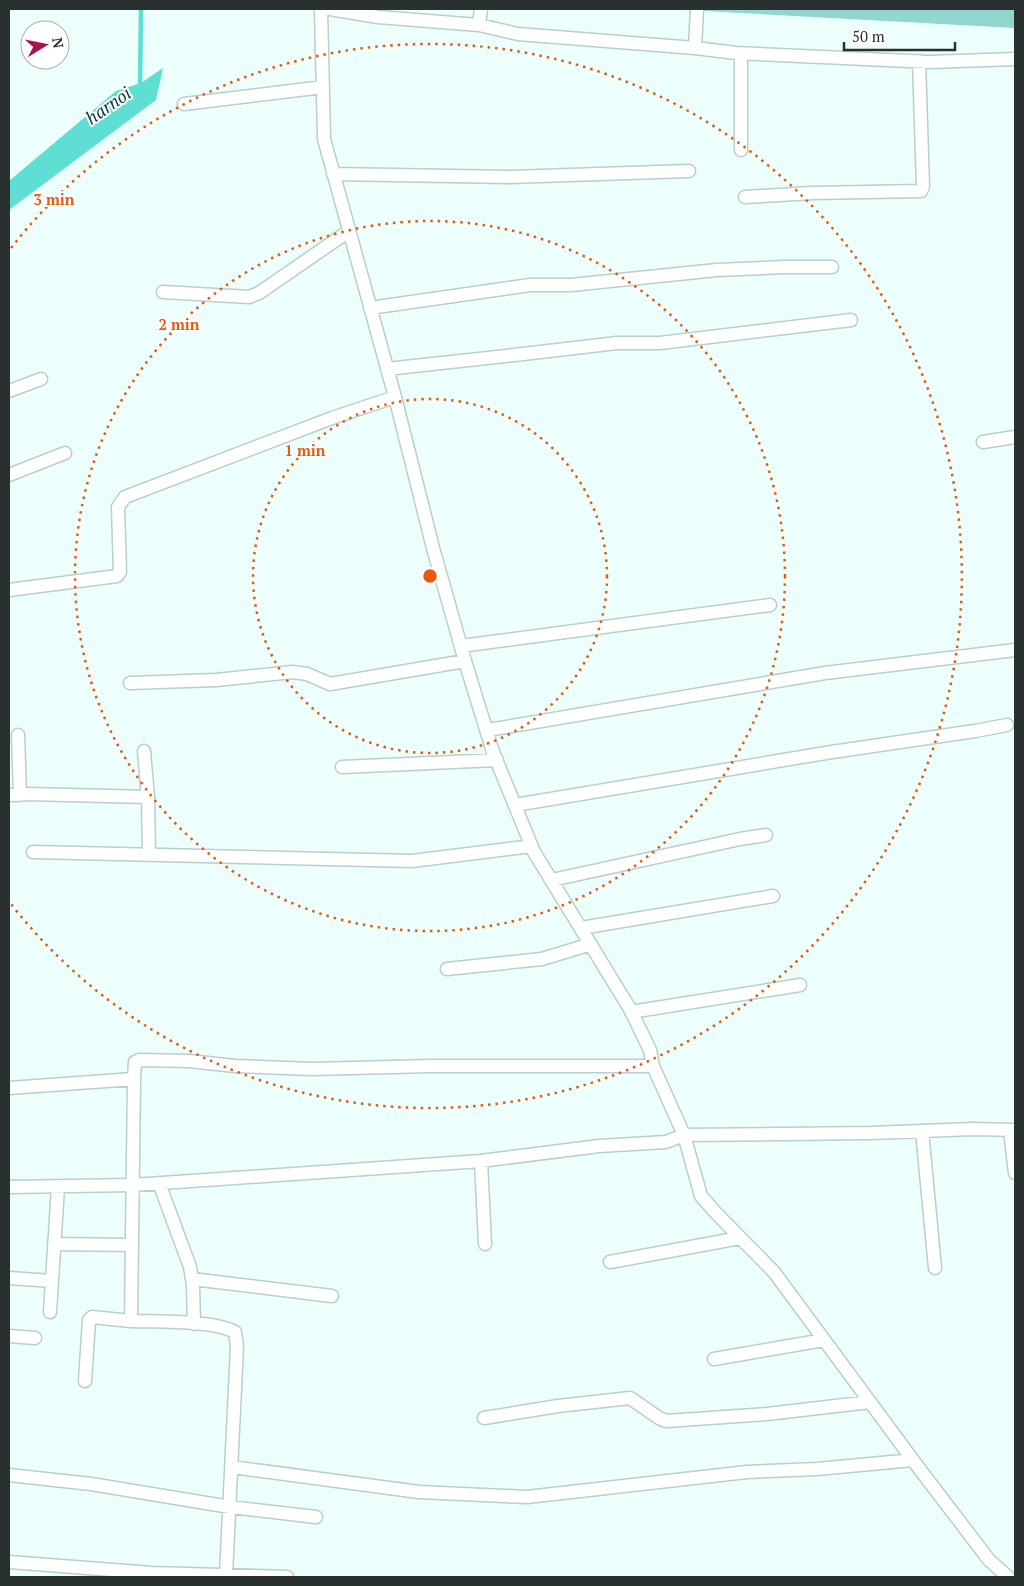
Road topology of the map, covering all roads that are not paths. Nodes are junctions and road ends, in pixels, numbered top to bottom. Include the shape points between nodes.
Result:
1 (320, 9) edge
2 (330, 9) edge
3 (481, 9) edge
4 (697, 9) edge
5 (479, 25) junction
6 (695, 48) junction
7 (741, 54) junction
8 (1015, 59) edge
9 (919, 61) junction
10 (323, 87) junction
11 (184, 104) dead end
12 (741, 150) dead end
13 (688, 172) dead end
14 (334, 174) junction
15 (745, 197) dead end
16 (349, 231) junction
17 (832, 267) dead end
18 (162, 292) dead end
19 (370, 308) junction
20 (851, 320) dead end
21 (387, 369) junction
22 (40, 379) dead end
23 (9, 391) edge
24 (395, 397) junction
25 (1015, 437) edge
26 (983, 442) dead end
27 (65, 453) dead end
28 (9, 475) edge
29 (9, 590) edge
30 (770, 605) dead end
31 (461, 646) junction
32 (1015, 650) edge
33 (465, 661) junction
34 (130, 682) dead end
35 (1007, 724) dead end
36 (488, 730) junction
37 (18, 735) dead end
38 (144, 751) dead end
39 (497, 760) junction
40 (342, 767) dead end
41 (14, 795) edge
42 (148, 797) junction
43 (516, 805) junction
44 (766, 835) dead end
45 (532, 846) junction
46 (33, 852) dead end
47 (149, 854) junction
48 (552, 880) junction
49 (773, 896) dead end
50 (581, 928) junction
51 (591, 944) junction
52 (447, 969) dead end
53 (800, 985) dead end
54 (631, 1012) junction
55 (653, 1066) junction
56 (134, 1079) junction
57 (9, 1088) edge
58 (1013, 1130) edge
59 (922, 1131) junction
60 (684, 1135) junction
61 (481, 1161) junction
62 (1015, 1172) edge
63 (159, 1183) junction
64 (133, 1185) junction
65 (9, 1187) edge
66 (58, 1187) junction
67 (740, 1238) junction
68 (54, 1244) junction
69 (485, 1244) dead end
70 (132, 1245) junction
71 (610, 1262) dead end
72 (935, 1268) dead end
73 (9, 1278) edge
74 (192, 1279) junction
75 (52, 1281) junction
76 (332, 1296) dead end
77 (50, 1312) dead end
78 (131, 1321) junction
79 (194, 1324) junction
80 (9, 1336) edge
81 (35, 1338) dead end
82 (824, 1340) junction
83 (714, 1359) dead end
84 (85, 1381) dead end
85 (870, 1402) junction
86 (484, 1418) dead end
87 (913, 1460) junction
88 (232, 1466) junction
89 (9, 1475) edge
90 (230, 1507) junction
91 (316, 1517) dead end
92 (9, 1562) edge
93 (226, 1575) junction
94 (248, 1576) edge
95 (287, 1577) edge
96 (1008, 1577) edge

1 - 10 street
2 - 5 street via 378,17
3 - 5 street
4 - 6 street
5 - 6 street via 518,34
6 - 7 street
7 - 9 street
7 - 12 street
8 - 9 street
9 - 15 street via 921,191
10 - 11 street
10 - 14 street via 324,139
13 - 14 street via 510,178
14 - 16 street
16 - 18 street via 260,293 249,297
16 - 19 street
17 - 19 street via 717,270 571,285 530,285
19 - 21 street
20 - 21 street via 660,343 617,342
21 - 24 street
22 - 23 street
24 - 29 street via 125,497 118,507 120,572 117,576
24 - 31 street
25 - 26 street
27 - 28 street
30 - 31 street
31 - 33 street
32 - 36 street via 825,673
33 - 34 street via 330,684 293,672 216,680
33 - 36 street
35 - 43 street
36 - 39 street
37 - 41 street
38 - 42 street
39 - 40 street
39 - 43 street
41 - 42 street
42 - 47 street
43 - 45 street
44 - 48 street
45 - 47 street via 412,861
45 - 48 street
46 - 47 street
48 - 50 street
49 - 50 street
50 - 51 street
51 - 52 street via 542,959
51 - 54 street
53 - 54 street
54 - 55 street via 652,1056
55 - 56 street via 312,1069 139,1060 135,1062
55 - 60 street
56 - 57 street
56 - 64 street
58 - 59 street
58 - 62 street
59 - 60 street
59 - 72 street
60 - 61 street via 666,1142 599,1146
60 - 67 street via 702,1196
61 - 63 street
61 - 69 street
63 - 64 street
63 - 74 street
64 - 66 street
64 - 70 street
65 - 66 street
66 - 68 street
67 - 71 street
67 - 82 street via 774,1272
68 - 70 street
68 - 75 street
70 - 78 street
73 - 75 street
74 - 76 street
74 - 79 street
75 - 77 street
78 - 79 street
78 - 84 street via 92,1317 89,1320
79 - 88 street via 235,1332
80 - 81 street
82 - 83 street
82 - 85 street
85 - 86 street via 666,1421 630,1398
85 - 87 street
87 - 88 street via 747,1472 527,1497 419,1492
87 - 96 street via 989,1560
88 - 90 street
89 - 90 street via 92,1484
90 - 91 street
90 - 93 street
92 - 93 street
93 - 94 street
94 - 95 street

